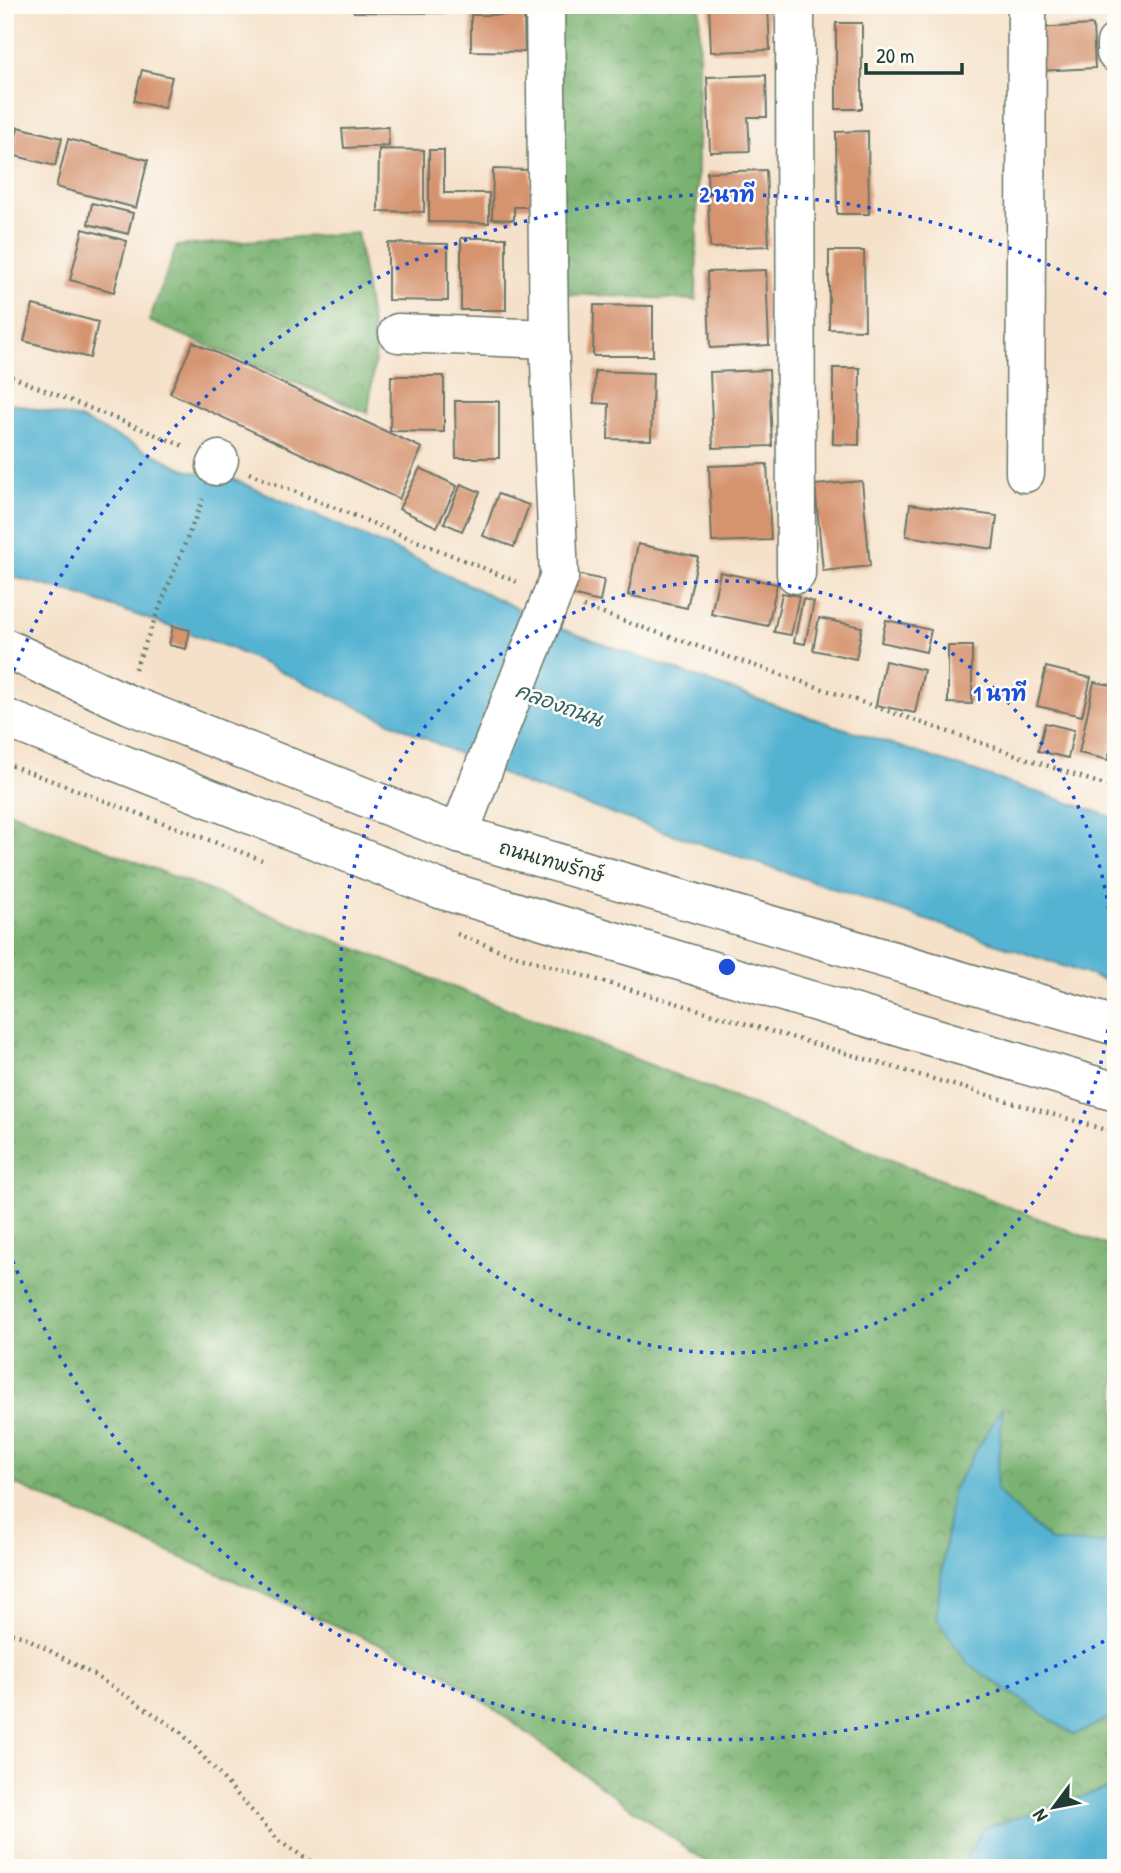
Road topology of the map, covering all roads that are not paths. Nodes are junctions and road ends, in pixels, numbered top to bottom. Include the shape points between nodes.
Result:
1 (545, 5) edge
2 (795, 5) edge
3 (1027, 5) edge
4 (1116, 43) edge
5 (1116, 53) edge
6 (398, 333) dead end
7 (549, 339) junction
8 (1025, 473) dead end
9 (796, 574) dead end
10 (5, 648) edge
11 (5, 718) edge
12 (459, 834) junction
13 (1116, 1026) edge
14 (1116, 1092) edge

1 - 7 main road
2 - 9 main road
3 - 8 main road
4 - 5 main road
6 - 7 main road
7 - 12 main road, bridge via 559,578
10 - 12 main road, ถนนเทพรักษ์ via 130,705
11 - 14 main road via 440,889
12 - 13 main road, ถนนเทพรักษ์

